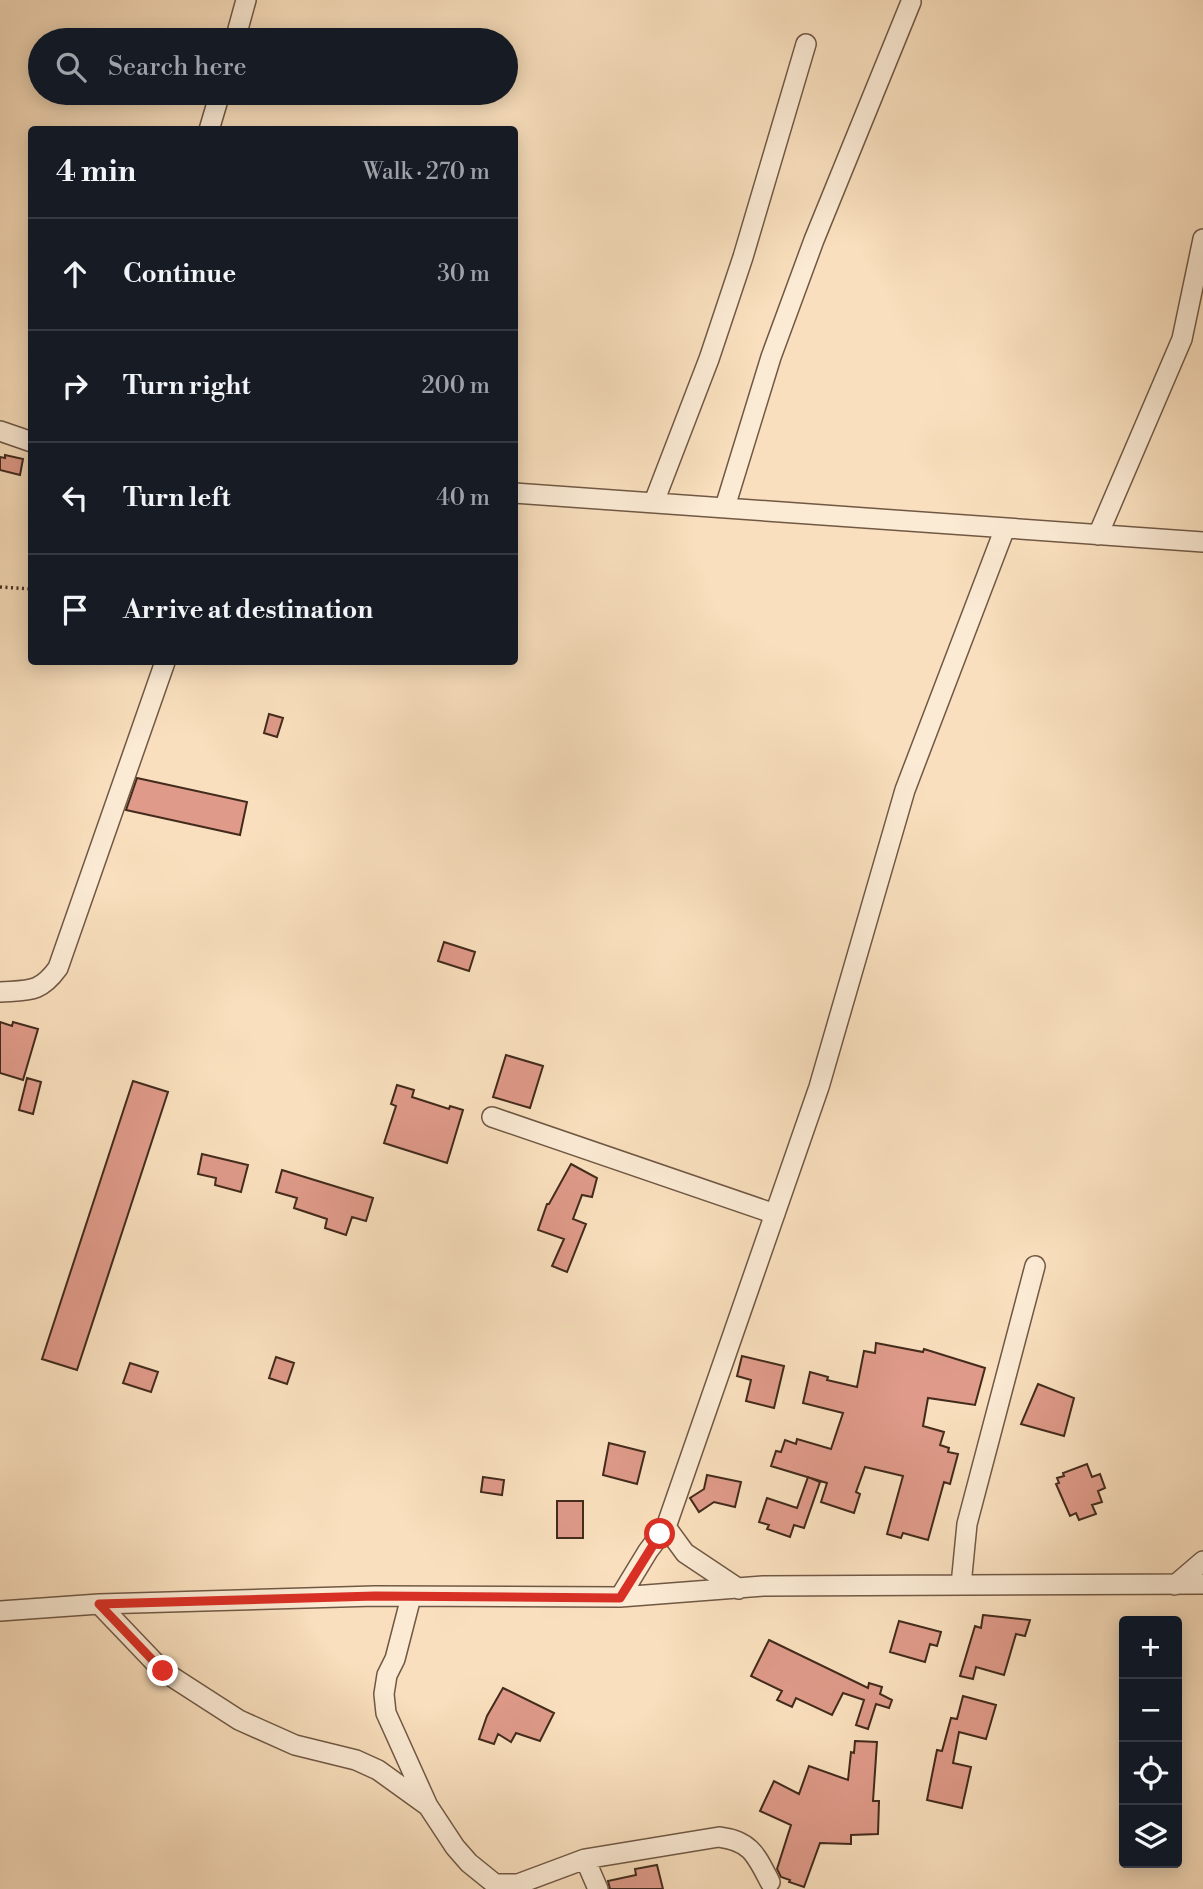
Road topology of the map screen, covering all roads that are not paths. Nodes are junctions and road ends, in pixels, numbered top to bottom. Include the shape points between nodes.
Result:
1 (246, 0) edge
2 (911, 2) edge
3 (238, 28) edge
4 (806, 44) dead end
5 (216, 105) edge
6 (210, 126) edge
7 (1203, 239) edge
8 (0, 430) edge
9 (28, 440) edge
10 (518, 494) edge
11 (654, 502) junction
12 (725, 508) junction
13 (1005, 528) junction
14 (1098, 535) junction
15 (1203, 542) edge
16 (164, 665) edge
17 (0, 992) edge
18 (492, 1117) dead end
19 (775, 1214) junction
20 (1035, 1266) dead end
21 (666, 1527) junction
22 (1203, 1561) edge
23 (1203, 1584) edge
24 (961, 1585) junction
25 (1175, 1585) junction
26 (739, 1589) junction
27 (411, 1597) junction
28 (620, 1598) junction
29 (99, 1604) junction
30 (0, 1611) edge
31 (428, 1806) junction
32 (585, 1859) junction
33 (770, 1882) dead end
34 (598, 1889) edge

1 - 3 street
2 - 12 street via 814,240
4 - 11 street via 743,257
5 - 6 street
7 - 14 street via 1182,340
8 - 9 street
10 - 11 street
11 - 12 street
12 - 13 street
13 - 14 street
13 - 19 street via 905,790 819,1087
14 - 15 street
16 - 17 street via 58,968 35,990
18 - 19 street
19 - 21 street
20 - 24 street via 967,1524
21 - 26 street via 685,1552
21 - 28 street
22 - 25 street
23 - 25 street
24 - 25 street
24 - 26 street
26 - 28 street
27 - 28 street
27 - 29 street
27 - 31 street via 384,1693 386,1713
29 - 30 street
29 - 31 street via 163,1671 239,1720 295,1745 378,1770
31 - 32 street via 468,1863 495,1884 517,1884
32 - 33 street via 733,1839 755,1854
32 - 34 street

